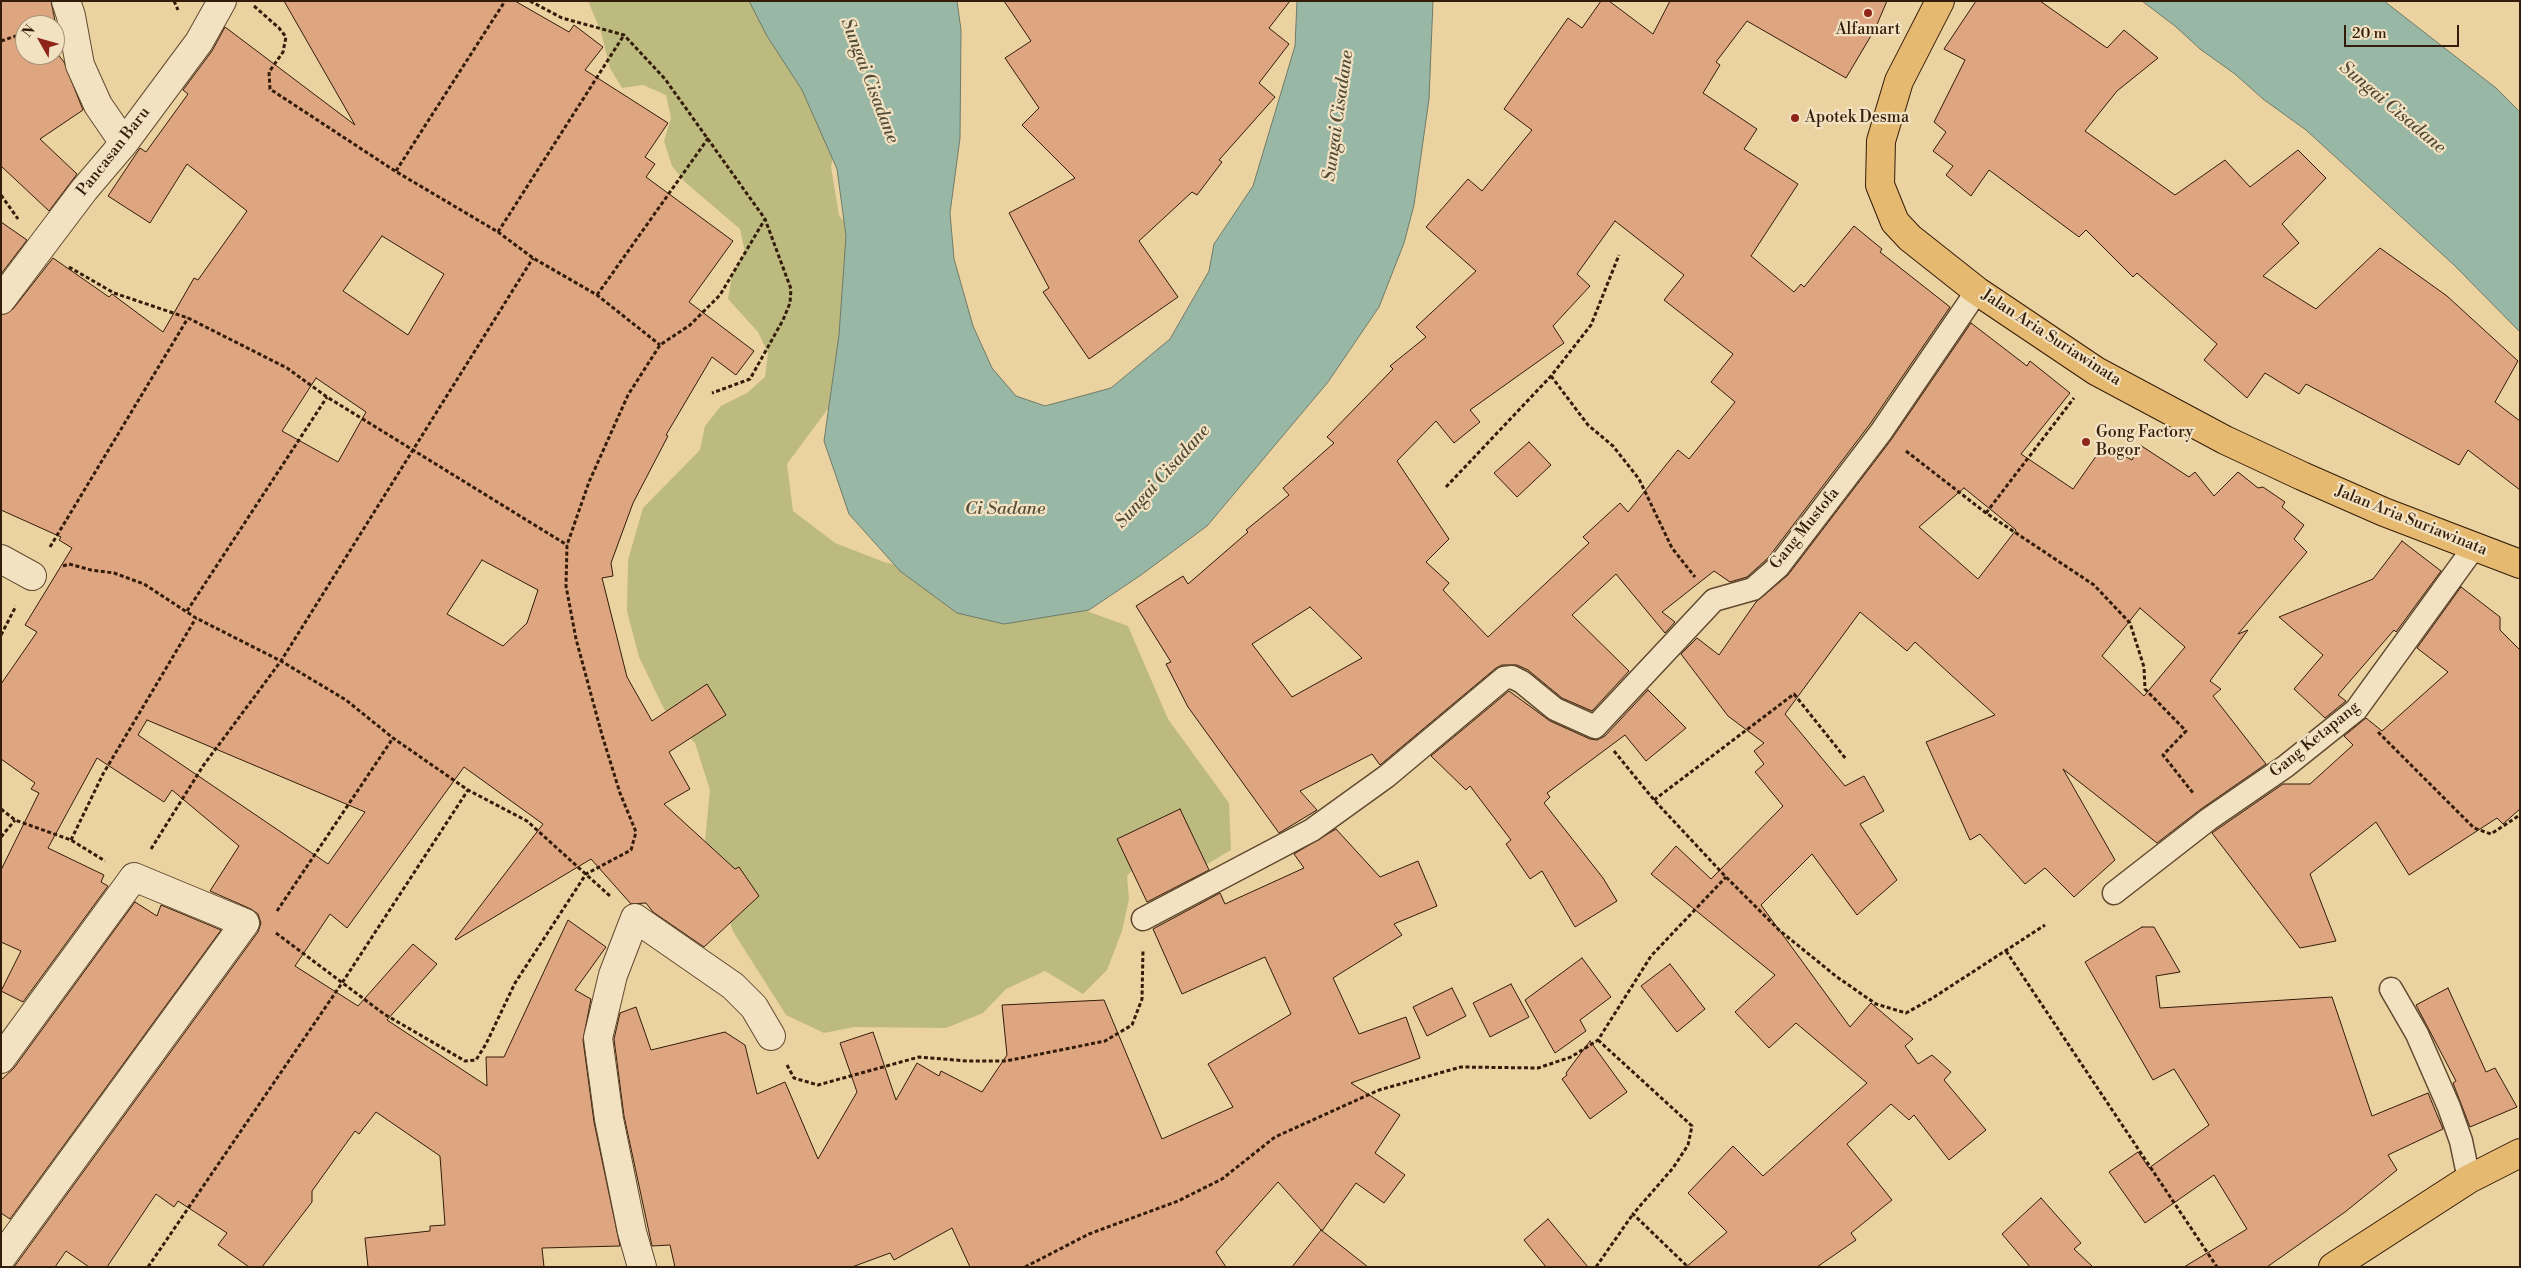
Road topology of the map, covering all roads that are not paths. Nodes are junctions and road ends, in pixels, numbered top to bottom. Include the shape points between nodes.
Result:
1 (66, 1) edge
2 (222, 1) edge
3 (1940, 1) edge
4 (124, 143) junction
5 (1977, 291) junction
6 (1, 300) edge
7 (2476, 546) junction
8 (1, 559) edge
9 (2520, 564) edge
10 (32, 576) road end
11 (2114, 893) dead end
12 (1143, 920) road end
13 (2392, 988) dead end
14 (771, 1036) road end
15 (1, 1059) edge
16 (2520, 1153) edge
17 (2469, 1179) junction
18 (1, 1258) edge
19 (642, 1267) edge
20 (2333, 1267) edge

1 - 4 street via 72,16 80,64 98,105
2 - 4 street, Pancasan Baru via 199,42
3 - 5 main road, Jalan Aria Suriawinata via 1893,99 1881,141 1880,185 1895,222 1910,238
4 - 6 street, Pancasan Baru via 84,190
5 - 7 main road, Jalan Aria Suriawinata via 2096,371 2225,440 2384,512
5 - 12 lane, Gang Mustofa via 1881,432 1778,567 1752,589 1714,600 1595,728 1555,709 1512,677 1504,678 1387,776 1312,830
7 - 9 main road, Jalan Aria Suriawinata
7 - 11 lane, Gang Ketapang via 2356,710
8 - 10 street
13 - 17 lane via 2417,1034 2449,1107
14 - 19 street via 754,1007 733,986 635,918 613,975 598,1038 609,1119
15 - 18 street via 134,877 256,924
16 - 17 main road
17 - 20 main road

